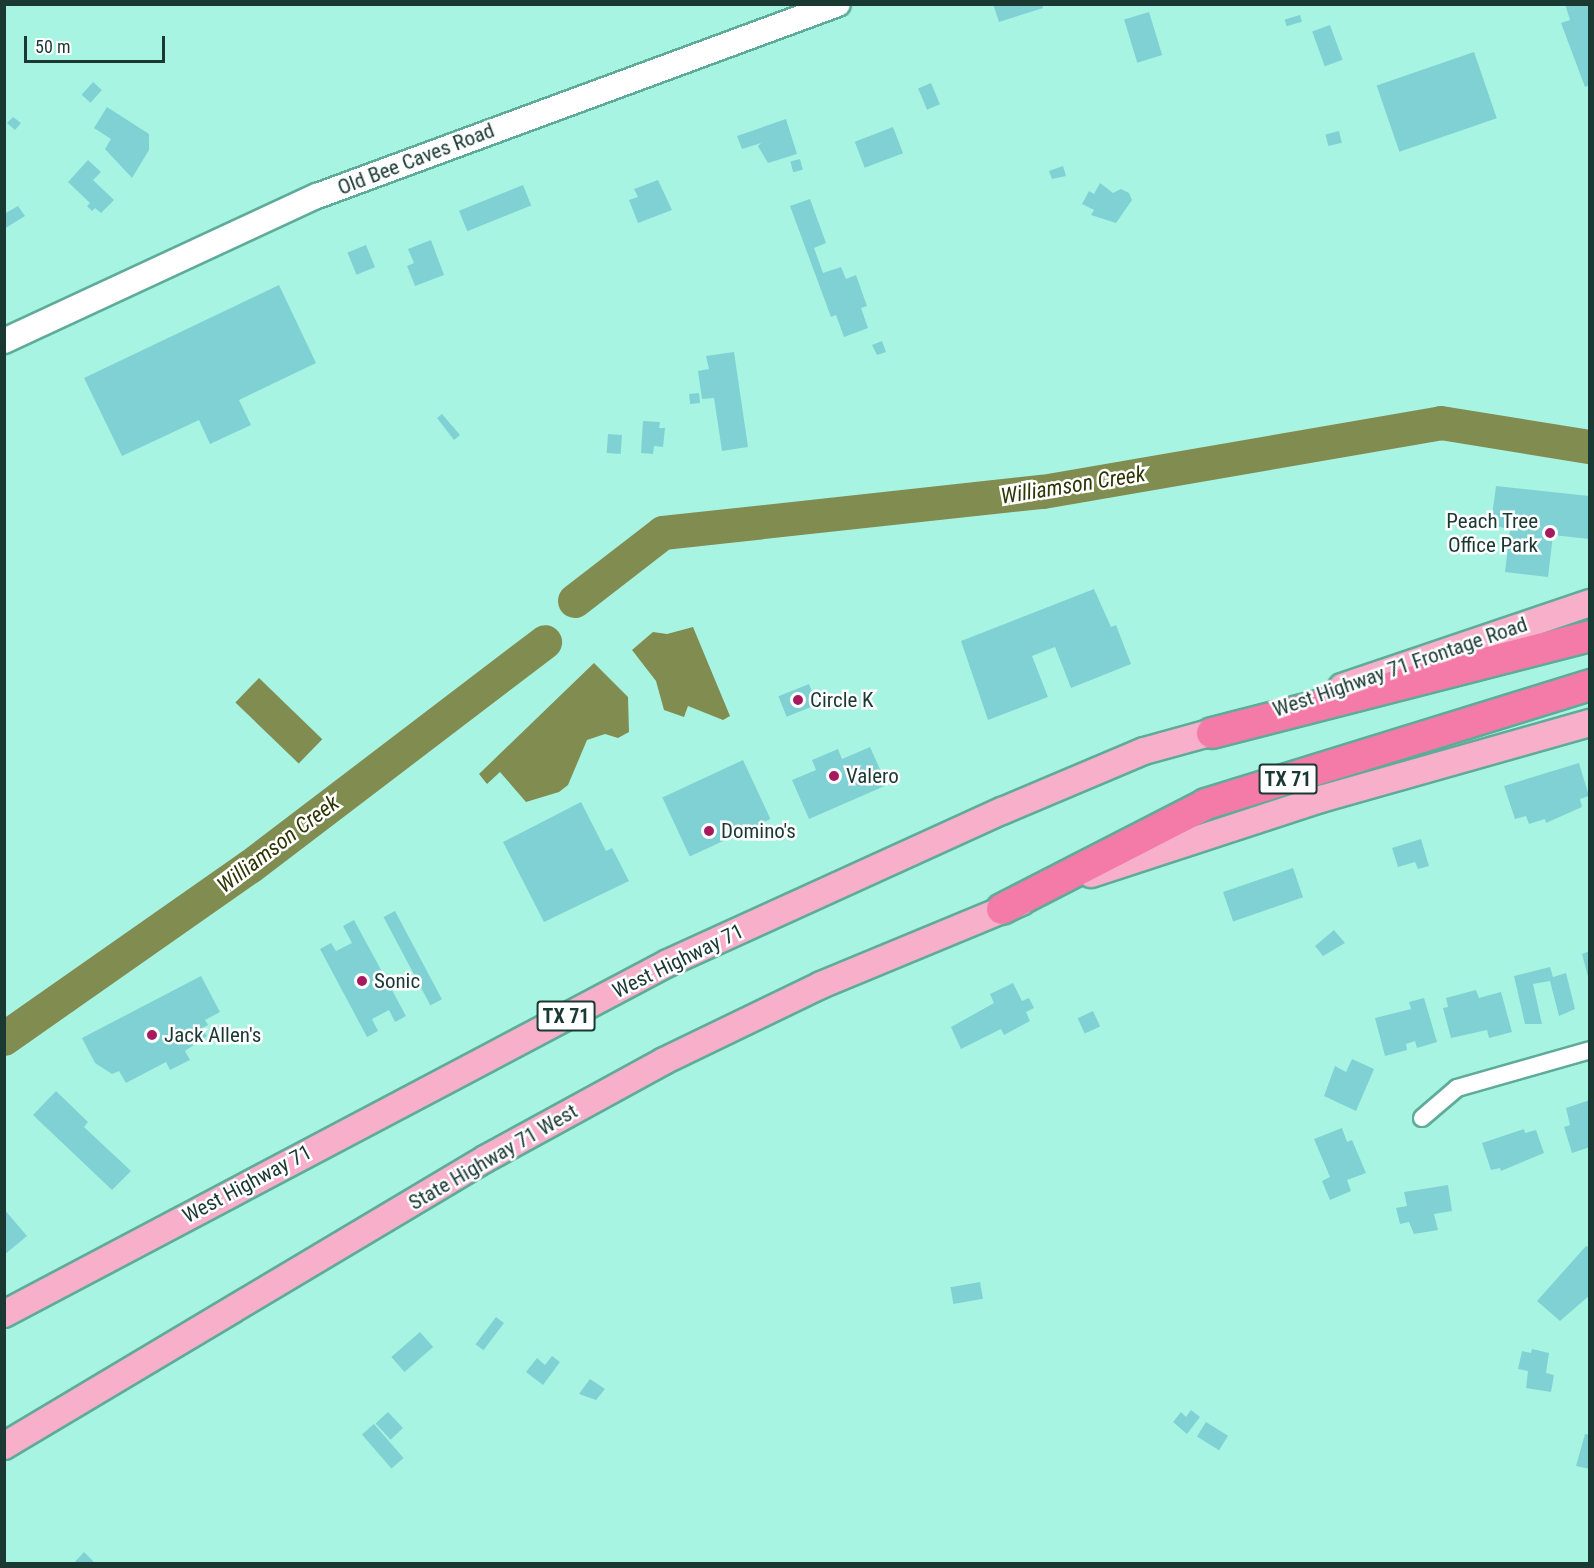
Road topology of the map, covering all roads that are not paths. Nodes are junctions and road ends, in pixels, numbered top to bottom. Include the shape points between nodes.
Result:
1 (838, 4) edge
2 (4, 341) edge
3 (1590, 603) edge
4 (1590, 636) edge
5 (1590, 685) edge
6 (1590, 723) edge
7 (1212, 733) junction
8 (1002, 909) junction
9 (1590, 1050) edge
10 (1422, 1118) dead end
11 (4, 1314) edge
12 (4, 1446) edge

1 - 2 street, Old Bee Caves Road via 317,196
3 - 7 main road, West Highway 71 Frontage Road / TX 71
4 - 7 highway, TX 71
5 - 8 highway, TX 71 via 1206,804
6 - 8 main road, State Highway 71 West via 1310,803 1092,874
7 - 11 main road, West Highway 71 / TX 71 via 1144,751 1002,811 668,963
8 - 12 main road, State Highway 71 West via 821,985 664,1061 485,1159
9 - 10 street via 1457,1088

